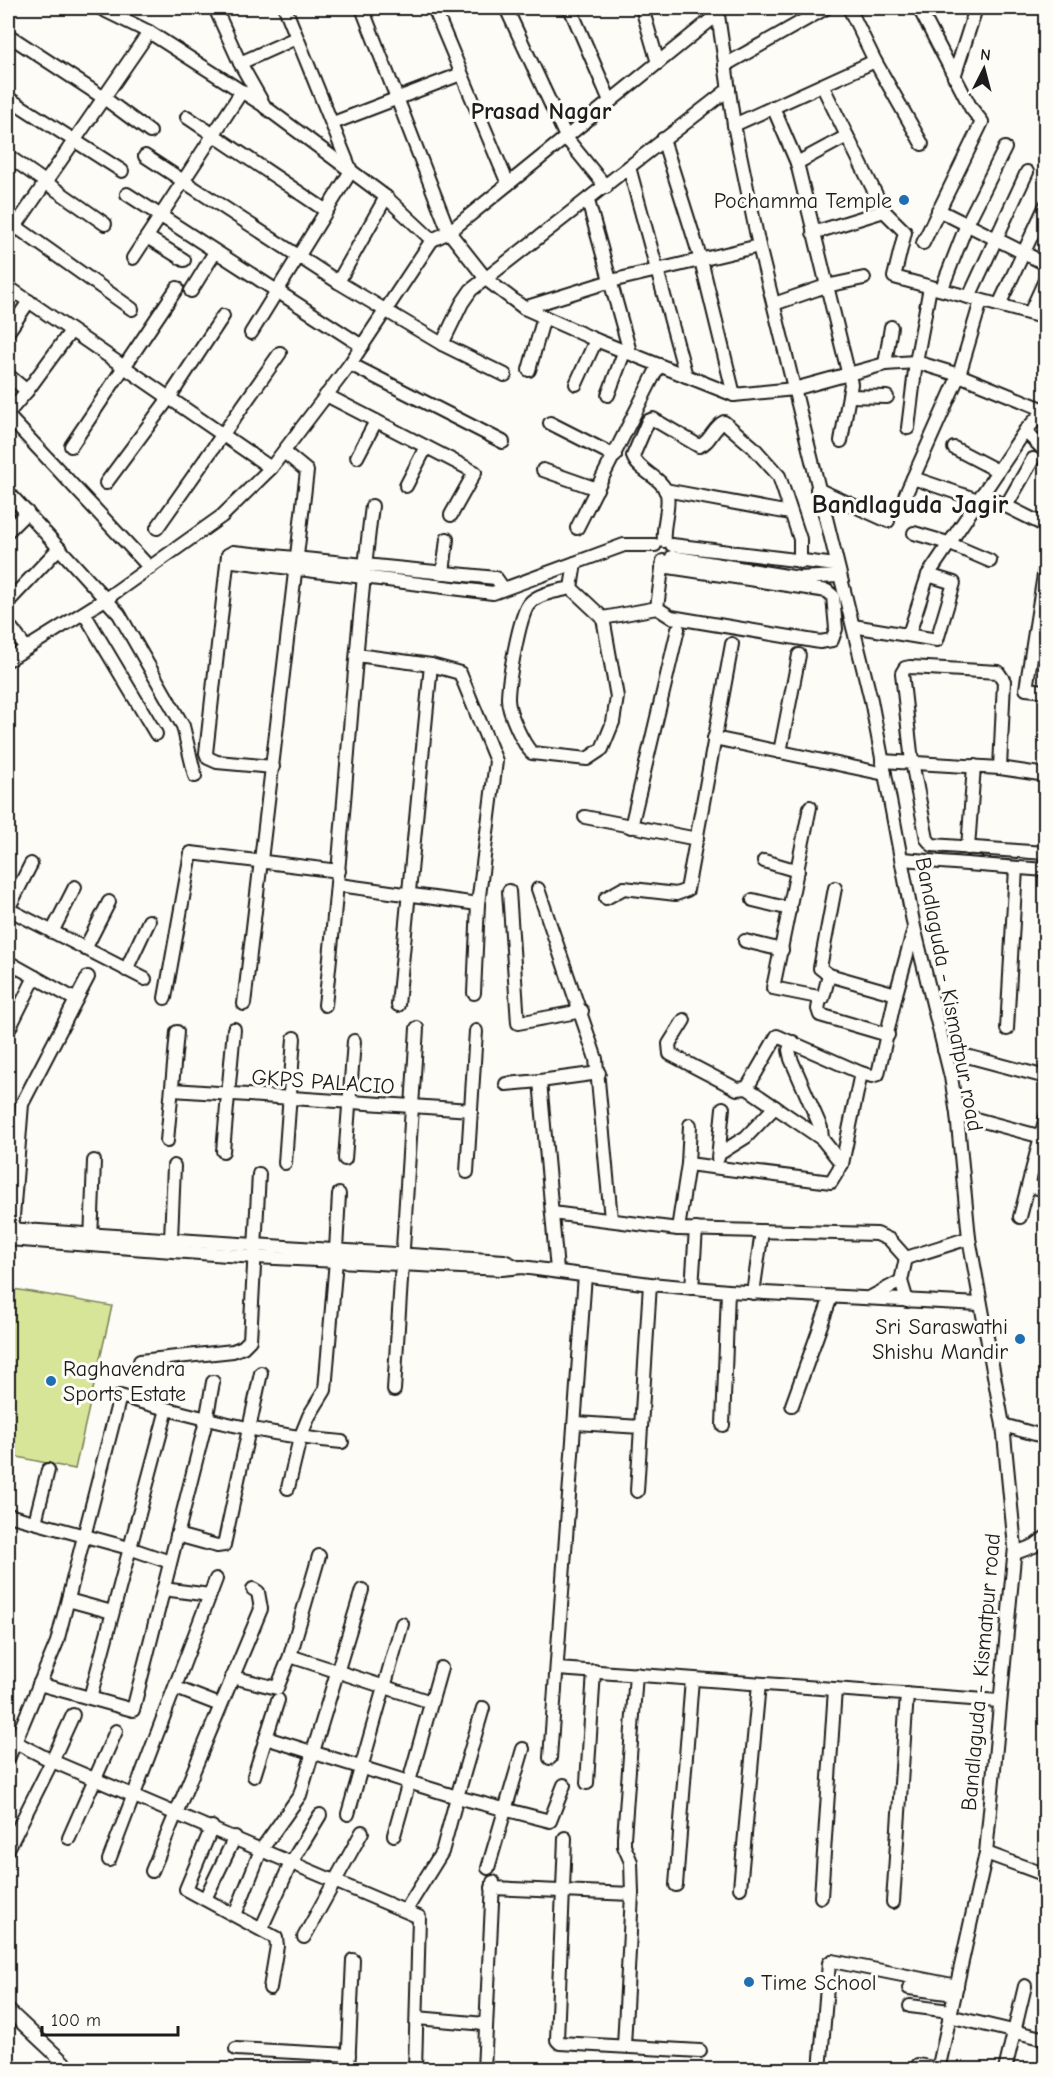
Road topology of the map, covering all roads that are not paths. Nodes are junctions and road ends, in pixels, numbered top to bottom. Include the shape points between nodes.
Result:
1 (102, 8) edge
2 (215, 8) edge
3 (285, 8) edge
4 (362, 8) edge
5 (434, 8) edge
6 (506, 8) edge
7 (570, 8) edge
8 (642, 8) edge
9 (826, 8) edge
10 (849, 8) edge
11 (919, 8) edge
12 (976, 8) edge
13 (717, 11) edge
14 (149, 32) junction
15 (8, 35) edge
16 (296, 38) junction
17 (874, 61) junction
18 (240, 63) junction
19 (658, 63) junction
20 (725, 65) junction
21 (461, 74) junction
22 (954, 77) junction
23 (822, 85) junction
24 (729, 88) junction
25 (242, 91) junction
26 (8, 98) edge
27 (104, 98) junction
28 (398, 100) junction
29 (610, 101) junction
30 (265, 107) junction
31 (773, 107) junction
32 (187, 117) dead end
33 (333, 123) junction
34 (734, 125) junction
35 (150, 132) dead end
36 (214, 135) junction
37 (847, 136) junction
38 (567, 138) junction
39 (663, 139) junction
40 (75, 141) junction
41 (922, 144) dead end
42 (1005, 148) dead end
43 (8, 156) edge
44 (145, 156) dead end
45 (797, 163) junction
46 (629, 167) junction
47 (122, 171) dead end
48 (351, 171) junction
49 (1027, 172) dead end
50 (183, 180) junction
51 (46, 182) junction
52 (508, 184) junction
53 (606, 186) junction
54 (127, 194) dead end
55 (386, 197) junction
56 (588, 201) junction
57 (1046, 205) edge
58 (325, 210) junction
59 (938, 210) junction
60 (884, 211) junction
61 (161, 216) junction
62 (105, 224) dead end
63 (967, 224) junction
64 (10, 228) edge
65 (449, 232) junction
66 (813, 233) junction
67 (994, 236) junction
68 (147, 237) junction
69 (432, 240) junction
70 (923, 243) dead end
71 (759, 246) junction
72 (215, 252) junction
73 (1022, 252) junction
74 (298, 257) junction
75 (133, 258) dead end
76 (184, 260) dead end
77 (700, 260) junction
78 (1046, 264) edge
79 (658, 269) junction
80 (864, 278) dead end
81 (1046, 278) edge
82 (487, 280) junction
83 (611, 281) junction
84 (338, 282) junction
85 (826, 286) junction
86 (8, 287) edge
87 (936, 287) junction
88 (177, 288) dead end
89 (191, 291) dead end
90 (276, 291) junction
91 (975, 299) junction
92 (29, 301) junction
93 (774, 304) junction
94 (999, 305) junction
95 (524, 308) junction
96 (132, 309) dead end
97 (386, 312) junction
98 (1030, 314) junction
99 (223, 316) dead end
100 (544, 317) junction
101 (1046, 318) edge
102 (891, 327) dead end
103 (71, 331) junction
104 (8, 332) edge
105 (251, 333) dead end
106 (596, 340) junction
107 (442, 344) junction
108 (362, 346) junction
109 (628, 351) junction
110 (280, 353) dead end
111 (916, 362) junction
112 (350, 364) junction
113 (885, 364) junction
114 (659, 365) junction
115 (124, 367) junction
116 (529, 370) dead end
117 (847, 372) junction
118 (8, 375) edge
119 (505, 375) dead end
120 (959, 375) junction
121 (686, 376) junction
122 (576, 384) dead end
123 (794, 389) junction
124 (27, 392) junction
125 (326, 395) junction
126 (608, 395) dead end
127 (734, 395) junction
128 (849, 396) junction
129 (887, 397) dead end
130 (169, 398) junction
131 (1045, 410) edge
132 (8, 414) edge
133 (376, 421) junction
134 (550, 423) dead end
135 (908, 428) dead end
136 (1025, 431) junction
137 (223, 435) junction
138 (841, 441) dead end
139 (503, 442) dead end
140 (71, 446) dead end
141 (426, 447) junction
142 (954, 448) dead end
143 (284, 452) junction
144 (1046, 452) edge
145 (615, 456) junction
146 (357, 457) dead end
147 (1034, 459) dead end
148 (271, 468) junction
149 (543, 470) dead end
150 (998, 471) junction
151 (913, 478) junction
152 (106, 483) dead end
153 (406, 486) dead end
154 (597, 489) junction
155 (817, 489) junction
156 (665, 490) junction
157 (8, 492) edge
158 (905, 496) dead end
159 (980, 497) junction
160 (372, 506) dead end
161 (1006, 506) junction
162 (27, 512) junction
163 (790, 513) junction
164 (451, 515) dead end
165 (888, 520) dead end
166 (1046, 526) edge
167 (157, 528) dead end
168 (577, 528) dead end
169 (8, 531) edge
170 (914, 533) dead end
171 (447, 539) dead end
172 (948, 543) junction
173 (59, 548) junction
174 (665, 552) junction
175 (990, 561) dead end
176 (800, 562) junction
177 (1046, 562) edge
178 (295, 563) junction
179 (575, 563) junction
180 (150, 568) junction
181 (364, 571) junction
182 (838, 571) junction
183 (443, 573) junction
184 (928, 574) junction
185 (503, 588) junction
186 (571, 588) junction
187 (107, 598) junction
188 (8, 602) edge
189 (657, 608) junction
190 (84, 613) junction
191 (603, 618) junction
192 (853, 626) junction
193 (9, 628) edge
194 (678, 629) dead end
195 (909, 634) junction
196 (732, 644) dead end
197 (26, 648) junction
198 (357, 655) junction
199 (799, 655) dead end
200 (8, 660) edge
201 (431, 665) junction
202 (1046, 691) edge
203 (156, 734) dead end
204 (714, 738) junction
205 (780, 752) junction
206 (882, 761) junction
207 (912, 762) junction
208 (974, 766) junction
209 (273, 767) junction
210 (1000, 768) junction
211 (885, 774) junction
212 (1046, 775) edge
213 (195, 776) dead end
214 (810, 807) dead end
215 (585, 817) dead end
216 (631, 827) junction
217 (697, 839) junction
218 (968, 848) junction
219 (1046, 853) edge
220 (902, 859) junction
221 (261, 860) junction
222 (764, 861) dead end
223 (31, 864) dead end
224 (1016, 868) junction
225 (1046, 870) edge
226 (339, 871) junction
227 (798, 871) junction
228 (339, 885) junction
229 (75, 887) dead end
230 (835, 888) dead end
231 (538, 889) dead end
232 (509, 891) dead end
233 (407, 894) junction
234 (606, 898) dead end
235 (753, 900) dead end
236 (109, 902) dead end
237 (478, 904) junction
238 (8, 909) edge
239 (790, 909) junction
240 (149, 921) dead end
241 (914, 927) junction
242 (52, 932) junction
243 (745, 941) dead end
244 (85, 949) junction
245 (782, 950) junction
246 (8, 962) edge
247 (126, 970) junction
248 (829, 975) junction
249 (35, 977) junction
250 (88, 977) dead end
251 (145, 979) dead end
252 (474, 993) dead end
253 (896, 994) junction
254 (165, 998) dead end
255 (820, 999) junction
256 (76, 1000) junction
257 (244, 1004) dead end
258 (324, 1005) dead end
259 (398, 1005) dead end
260 (582, 1011) junction
261 (684, 1020) dead end
262 (417, 1028) dead end
263 (234, 1029) dead end
264 (1007, 1029) dead end
265 (8, 1031) edge
266 (476, 1031) dead end
267 (177, 1032) dead end
268 (888, 1035) junction
269 (294, 1038) dead end
270 (354, 1041) dead end
271 (793, 1042) junction
272 (944, 1050) junction
273 (599, 1073) junction
274 (861, 1073) junction
275 (1046, 1077) edge
276 (540, 1081) junction
277 (506, 1084) dead end
278 (747, 1088) junction
279 (173, 1090) junction
280 (227, 1095) junction
281 (290, 1100) junction
282 (349, 1104) junction
283 (775, 1107) junction
284 (411, 1108) junction
285 (723, 1108) dead end
286 (471, 1110) junction
287 (957, 1114) junction
288 (1046, 1117) edge
289 (690, 1125) dead end
290 (1043, 1138) edge
291 (822, 1139) junction
292 (168, 1141) dead end
293 (223, 1151) dead end
294 (719, 1154) junction
295 (345, 1159) dead end
296 (94, 1161) dead end
297 (285, 1163) dead end
298 (688, 1164) junction
299 (842, 1164) junction
300 (174, 1166) dead end
301 (717, 1168) junction
302 (467, 1172) dead end
303 (259, 1174) dead end
304 (1029, 1186) junction
305 (1046, 1190) edge
306 (339, 1194) dead end
307 (552, 1213) junction
308 (1020, 1217) dead end
309 (611, 1219) junction
310 (678, 1228) junction
311 (696, 1229) junction
312 (762, 1231) junction
313 (9, 1232) edge
314 (969, 1238) junction
315 (171, 1239) junction
316 (91, 1240) junction
317 (255, 1251) junction
318 (336, 1255) junction
319 (906, 1258) junction
320 (401, 1259) junction
321 (557, 1270) junction
322 (585, 1275) junction
323 (901, 1281) junction
324 (650, 1284) junction
325 (692, 1288) junction
326 (728, 1291) junction
327 (753, 1293) junction
328 (831, 1297) junction
329 (868, 1299) junction
330 (907, 1301) junction
331 (980, 1304) junction
332 (140, 1361) dead end
333 (261, 1372) dead end
334 (213, 1382) dead end
335 (394, 1390) dead end
336 (792, 1405) dead end
337 (167, 1409) junction
338 (206, 1421) junction
339 (576, 1423) junction
340 (723, 1425) dead end
341 (1003, 1425) junction
342 (641, 1427) junction
343 (250, 1431) junction
344 (1046, 1437) edge
345 (300, 1438) junction
346 (342, 1442) dead end
347 (48, 1470) dead end
348 (288, 1488) dead end
349 (637, 1491) dead end
350 (8, 1515) edge
351 (35, 1522) junction
352 (177, 1535) junction
353 (84, 1536) junction
354 (1046, 1537) edge
355 (129, 1548) junction
356 (1015, 1553) junction
357 (320, 1556) dead end
358 (170, 1562) junction
359 (216, 1579) dead end
360 (163, 1589) junction
361 (253, 1589) dead end
362 (362, 1590) dead end
363 (210, 1595) junction
364 (68, 1600) junction
365 (112, 1612) junction
366 (402, 1624) dead end
367 (290, 1656) junction
368 (441, 1668) dead end
369 (558, 1669) junction
370 (337, 1671) junction
371 (594, 1671) junction
372 (636, 1674) junction
373 (232, 1677) junction
374 (692, 1679) junction
375 (39, 1684) junction
376 (759, 1684) junction
377 (384, 1686) junction
378 (176, 1689) junction
379 (835, 1689) junction
380 (907, 1694) junction
381 (90, 1698) junction
382 (278, 1700) dead end
383 (999, 1701) junction
384 (431, 1702) junction
385 (220, 1704) junction
386 (483, 1708) dead end
387 (72, 1715) dead end
388 (116, 1731) dead end
389 (266, 1738) junction
390 (15, 1742) junction
391 (523, 1749) dead end
392 (313, 1752) junction
393 (550, 1758) dead end
394 (8, 1759) edge
395 (52, 1761) junction
396 (361, 1767) junction
397 (254, 1776) dead end
398 (94, 1778) junction
399 (409, 1782) junction
400 (586, 1783) dead end
401 (564, 1785) dead end
402 (132, 1794) junction
403 (457, 1797) junction
404 (505, 1809) junction
405 (176, 1812) junction
406 (348, 1814) dead end
407 (320, 1815) dead end
408 (212, 1827) junction
409 (362, 1832) dead end
410 (394, 1835) dead end
411 (235, 1837) junction
412 (69, 1838) dead end
413 (565, 1839) dead end
414 (8, 1847) edge
415 (261, 1850) junction
416 (986, 1853) junction
417 (109, 1860) dead end
418 (291, 1863) junction
419 (488, 1868) dead end
420 (152, 1871) dead end
421 (1046, 1875) edge
422 (333, 1882) junction
423 (676, 1885) dead end
424 (740, 1888) dead end
425 (562, 1890) junction
426 (632, 1894) junction
427 (821, 1897) dead end
428 (205, 1899) junction
429 (893, 1902) dead end
430 (410, 1912) junction
431 (235, 1915) junction
432 (261, 1929) junction
433 (304, 1937) dead end
434 (353, 1960) dead end
435 (1025, 1986) dead end
436 (270, 1988) dead end
437 (909, 1988) dead end
438 (956, 1990) junction
439 (910, 2006) dead end
440 (8, 2010) edge
441 (950, 2013) junction
442 (417, 2018) junction
443 (485, 2024) junction
444 (1014, 2031) junction
445 (1046, 2039) edge
446 (624, 2046) junction
447 (236, 2049) dead end
448 (700, 2051) dead end
449 (349, 2055) junction
450 (918, 2065) dead end
451 (938, 2069) edge
452 (72, 2070) edge
453 (348, 2070) edge
454 (415, 2070) edge
455 (484, 2070) edge
456 (820, 2070) edge
457 (1005, 2070) edge

1 - 14 street
2 - 18 street
3 - 16 street
4 - 28 street
5 - 21 street
6 - 38 street
7 - 29 street
8 - 19 street
9 - 20 street
10 - 17 street
11 - 22 street
12 - 22 street
13 - 19 street
13 - 20 street, Bandlaguda - Kismatpur road
14 - 25 street
14 - 27 street
15 - 27 street
16 - 18 street
16 - 33 street
17 - 23 street
17 - 41 street
18 - 30 street
19 - 29 street
20 - 24 street, Bandlaguda - Kismatpur road
21 - 28 street
21 - 52 street
22 - 59 street via 982,122
23 - 31 street
23 - 37 street
24 - 34 street, Bandlaguda - Kismatpur road
24 - 39 street
25 - 30 street
25 - 36 street
26 - 40 street
27 - 35 street
27 - 40 street
28 - 33 street
28 - 65 street
29 - 38 street
30 - 48 street
31 - 34 street
31 - 45 street
32 - 36 street
33 - 48 street
34 - 71 street, Bandlaguda - Kismatpur road
36 - 50 street
36 - 58 street
37 - 45 street
37 - 60 street
38 - 52 street
38 - 53 street
39 - 46 street
39 - 77 street
40 - 47 street
40 - 51 street
42 - 63 street
43 - 51 street
44 - 50 street
45 - 66 street
46 - 53 street
46 - 79 street
48 - 55 street
48 - 58 street
49 - 67 street
50 - 61 street
50 - 74 street
51 - 62 street
51 - 64 street
52 - 65 street
53 - 56 street
54 - 61 street
55 - 69 street
55 - 84 street
56 - 82 street
56 - 83 street
57 - 73 street
58 - 74 street
59 - 63 street
59 - 70 street
60 - 66 street
60 - 87 street via 905,232 894,277
61 - 68 street
61 - 72 street
63 - 67 street
63 - 87 street
64 - 96 street
65 - 69 street
65 - 82 street
66 - 85 street
67 - 73 street
67 - 91 street
68 - 75 street
68 - 76 street
69 - 97 street
71 - 77 street
71 - 93 street, Bandlaguda - Kismatpur road
72 - 89 street
72 - 90 street
73 - 78 street
73 - 94 street
74 - 84 street
74 - 90 street
77 - 79 street
77 - 127 street
79 - 83 street
79 - 121 street
80 - 85 street
81 - 98 street
82 - 95 street
82 - 107 street via 466,296
83 - 95 street
83 - 109 street
84 - 97 street
85 - 93 street
85 - 117 street
86 - 92 street
87 - 91 street
87 - 111 street
88 - 115 street
90 - 105 street
90 - 108 street
91 - 94 street
91 - 120 street
92 - 103 street
92 - 104 street
93 - 123 street, Bandlaguda - Kismatpur road
94 - 98 street
95 - 100 street
97 - 107 street
97 - 108 street
98 - 101 street
99 - 130 street
100 - 106 street
100 - 116 street
102 - 113 street
103 - 115 street
103 - 124 street
106 - 109 street
106 - 122 street
107 - 119 street
108 - 112 street
109 - 114 street
109 - 126 street
110 - 137 street
111 - 113 street
111 - 120 street
111 - 135 street
112 - 125 street
112 - 139 street
113 - 117 street
114 - 121 street
114 - 145 street
115 - 130 street
115 - 140 street
117 - 123 street
117 - 128 street
118 - 124 street
120 - 131 street
120 - 151 street
121 - 127 street
123 - 127 street
123 - 155 street, Bandlaguda - Kismatpur road
124 - 132 street
125 - 133 street
125 - 143 street
128 - 129 street
128 - 138 street
130 - 137 street
130 - 152 street
131 - 136 street
132 - 180 street
133 - 141 street
133 - 146 street
134 - 145 street
136 - 144 street
136 - 150 street
137 - 148 street
137 - 167 street
141 - 153 street
141 - 164 street via 475,472
142 - 150 street
143 - 148 street
143 - 178 street via 307,471
145 - 154 street
147 - 161 street
148 - 180 street via 222,516
149 - 154 street
150 - 159 street
151 - 158 street
151 - 159 street
154 - 168 street
155 - 165 street
155 - 182 street, Bandlaguda - Kismatpur road
156 - 163 street
156 - 163 street via 633,456 648,421 653,419 699,446 724,422 779,476
156 - 174 street
157 - 162 street
159 - 161 street
159 - 172 street
160 - 181 street
161 - 166 street
162 - 169 street
162 - 173 street
163 - 176 street via 800,539
170 - 172 street
171 - 183 street
172 - 175 street
172 - 184 street
173 - 187 street
173 - 188 street
174 - 176 street
174 - 179 street via 624,545
174 - 182 street via 799,578
174 - 189 street
174 - 189 street via 828,591 833,596 836,629 832,640 820,642 671,617
176 - 182 street
177 - 202 street via 1026,689
178 - 181 street
178 - 209 street
178 - 209 street via 233,552 228,555 206,753 217,762
179 - 185 street
179 - 186 street
180 - 187 street
181 - 183 street
181 - 185 street via 493,593
181 - 198 street
182 - 192 street, Bandlaguda - Kismatpur road
183 - 185 street via 496,578
184 - 195 street
184 - 195 street via 954,583 937,640
186 - 191 street
186 - 191 street via 539,597 529,604 521,620 508,700 524,746 532,753 587,759 602,749 613,722 617,697
187 - 190 street
187 - 213 street via 183,726
189 - 191 street
190 - 197 street
190 - 203 street
192 - 195 street
192 - 206 street, Bandlaguda - Kismatpur road
193 - 197 street
194 - 216 street
196 - 204 street
197 - 200 street
198 - 201 street
198 - 226 street
199 - 205 street
201 - 233 street
201 - 237 street via 460,674 496,761
204 - 205 street
204 - 217 street
205 - 211 street
206 - 207 street
206 - 211 street, Bandlaguda - Kismatpur road
207 - 208 street
207 - 210 street via 902,673 905,668 998,672 1003,676
207 - 218 street via 927,839 932,845
208 - 210 street
208 - 218 street
209 - 221 street
210 - 212 street
211 - 220 street, Bandlaguda - Kismatpur road
214 - 227 street
215 - 216 street
216 - 217 street
217 - 234 street via 687,890 676,894 624,888
218 - 219 street
220 - 224 street
220 - 241 street, Bandlaguda - Kismatpur road
221 - 226 street
221 - 254 street via 191,853
221 - 257 street
222 - 227 street
223 - 238 street
224 - 225 street
224 - 264 street
226 - 228 street
227 - 239 street
228 - 233 street
228 - 258 street
229 - 242 street
230 - 248 street via 820,968
231 - 260 street
232 - 260 street via 518,1023
233 - 237 street
233 - 259 street
235 - 239 street
236 - 244 street
237 - 252 street
238 - 242 street
239 - 245 street
240 - 247 street
241 - 253 street
241 - 272 street, Bandlaguda - Kismatpur road
242 - 244 street
243 - 245 street
244 - 247 street
245 - 255 street via 773,988
246 - 249 street
247 - 251 street
248 - 253 street
248 - 255 street via 825,996
249 - 256 street
249 - 265 street
250 - 256 street
253 - 268 street
255 - 268 street via 820,1015
256 - 313 street via 22,1104
260 - 273 street
261 - 278 street via 669,1044 670,1053 737,1089
262 - 284 street
263 - 280 street
266 - 286 street
267 - 279 street
268 - 274 street via 879,1074
269 - 281 street
270 - 282 street
271 - 274 street
271 - 278 street via 780,1036 775,1038
271 - 291 street via 789,1050 791,1059 821,1128
272 - 275 street
272 - 287 street, Bandlaguda - Kismatpur road
273 - 276 street
273 - 309 street
274 - 299 street
276 - 277 street
276 - 307 street
278 - 283 street
279 - 280 street, GKPS PALACIO
279 - 292 street
280 - 281 street, GKPS PALACIO
280 - 293 street
281 - 282 street, GKPS PALACIO
281 - 297 street
282 - 284 street, GKPS PALACIO
282 - 295 street
283 - 291 street
283 - 294 street via 746,1137
284 - 286 street, GKPS PALACIO
284 - 320 street
285 - 294 street
286 - 302 street
287 - 290 street
287 - 314 street, Bandlaguda - Kismatpur road
288 - 290 street
289 - 298 street
290 - 304 street
291 - 299 street
294 - 301 street
296 - 316 street
298 - 301 street
298 - 310 street
299 - 301 street via 834,1180 827,1183
300 - 315 street
303 - 317 street
304 - 305 street
304 - 308 street
306 - 318 street
307 - 309 street
307 - 321 street
309 - 310 street
310 - 311 street
311 - 312 street
311 - 325 street
312 - 319 street via 877,1234 890,1240
312 - 327 street
313 - 316 street
314 - 319 street
314 - 331 street, Bandlaguda - Kismatpur road
315 - 316 street
315 - 317 street
316 - 317 street
317 - 318 street
317 - 332 street via 250,1340 243,1347
318 - 320 street
318 - 345 street via 326,1390
319 - 323 street
320 - 321 street via 504,1261 517,1267
320 - 335 street
321 - 322 street
322 - 324 street
322 - 339 street
323 - 329 street
323 - 330 street
324 - 325 street
324 - 342 street
325 - 326 street
326 - 327 street
326 - 340 street
327 - 328 street
328 - 329 street
328 - 336 street
329 - 330 street
330 - 331 street
331 - 341 street, Bandlaguda - Kismatpur road
333 - 343 street
334 - 338 street
337 - 338 street
337 - 353 street via 120,1396
337 - 355 street
338 - 343 street
338 - 352 street
339 - 342 street
339 - 369 street
341 - 344 street
341 - 356 street, Bandlaguda - Kismatpur road
342 - 349 street
343 - 345 street
343 - 352 street via 224,1545
345 - 346 street
345 - 348 street
347 - 351 street
350 - 351 street
351 - 353 street
352 - 358 street
353 - 355 street
353 - 364 street
354 - 356 street
355 - 358 street
355 - 365 street
356 - 383 street, Bandlaguda - Kismatpur road
357 - 367 street
358 - 360 street
359 - 363 street
360 - 363 street
360 - 381 street via 133,1710
361 - 373 street via 258,1592 261,1609
362 - 370 street
363 - 378 street
364 - 365 street
364 - 375 street via 57,1642
365 - 381 street
366 - 377 street
367 - 370 street
367 - 373 street via 277,1688
368 - 384 street
369 - 371 street
369 - 393 street
370 - 377 street
370 - 392 street
371 - 372 street
371 - 400 street
372 - 374 street
372 - 426 street via 624,1846 631,1862
373 - 385 street
374 - 376 street
374 - 423 street
375 - 381 street
375 - 390 street
376 - 379 street
376 - 424 street
377 - 384 street
377 - 396 street
378 - 385 street
378 - 402 street
379 - 380 street
379 - 427 street
380 - 383 street
380 - 429 street
382 - 389 street
383 - 416 street, Bandlaguda - Kismatpur road
384 - 399 street
385 - 405 street
386 - 403 street
387 - 395 street
388 - 398 street
389 - 392 street
389 - 397 street
390 - 394 street
390 - 395 street
391 - 404 street
392 - 396 street
392 - 415 street via 300,1795
395 - 398 street
395 - 414 street
396 - 399 street
396 - 406 street
398 - 402 street
398 - 412 street
399 - 403 street
399 - 410 street
401 - 404 street via 550,1821
402 - 405 street
402 - 417 street
403 - 404 street
403 - 430 street via 442,1852 415,1893
404 - 419 street
405 - 408 street
405 - 420 street
407 - 418 street
408 - 411 street
408 - 428 street via 186,1887
409 - 422 street
411 - 415 street
411 - 428 street
413 - 425 street
415 - 418 street
415 - 431 street
416 - 421 street
416 - 438 street, Bandlaguda - Kismatpur road
418 - 422 street
418 - 432 street
422 - 430 street
422 - 433 street
425 - 426 street
425 - 443 street via 493,1884
425 - 446 street via 556,2040
426 - 446 street
428 - 431 street
430 - 442 street via 419,1917
431 - 432 street
432 - 436 street via 278,1942
434 - 449 street
435 - 444 street
437 - 438 street
438 - 441 street, Bandlaguda - Kismatpur road
438 - 456 street via 832,1960
439 - 441 street
440 - 452 street
441 - 444 street
441 - 451 street, Bandlaguda - Kismatpur road
442 - 443 street
442 - 454 street
443 - 455 street
444 - 445 street
444 - 457 street
446 - 448 street
447 - 449 street
449 - 453 street
450 - 451 street

